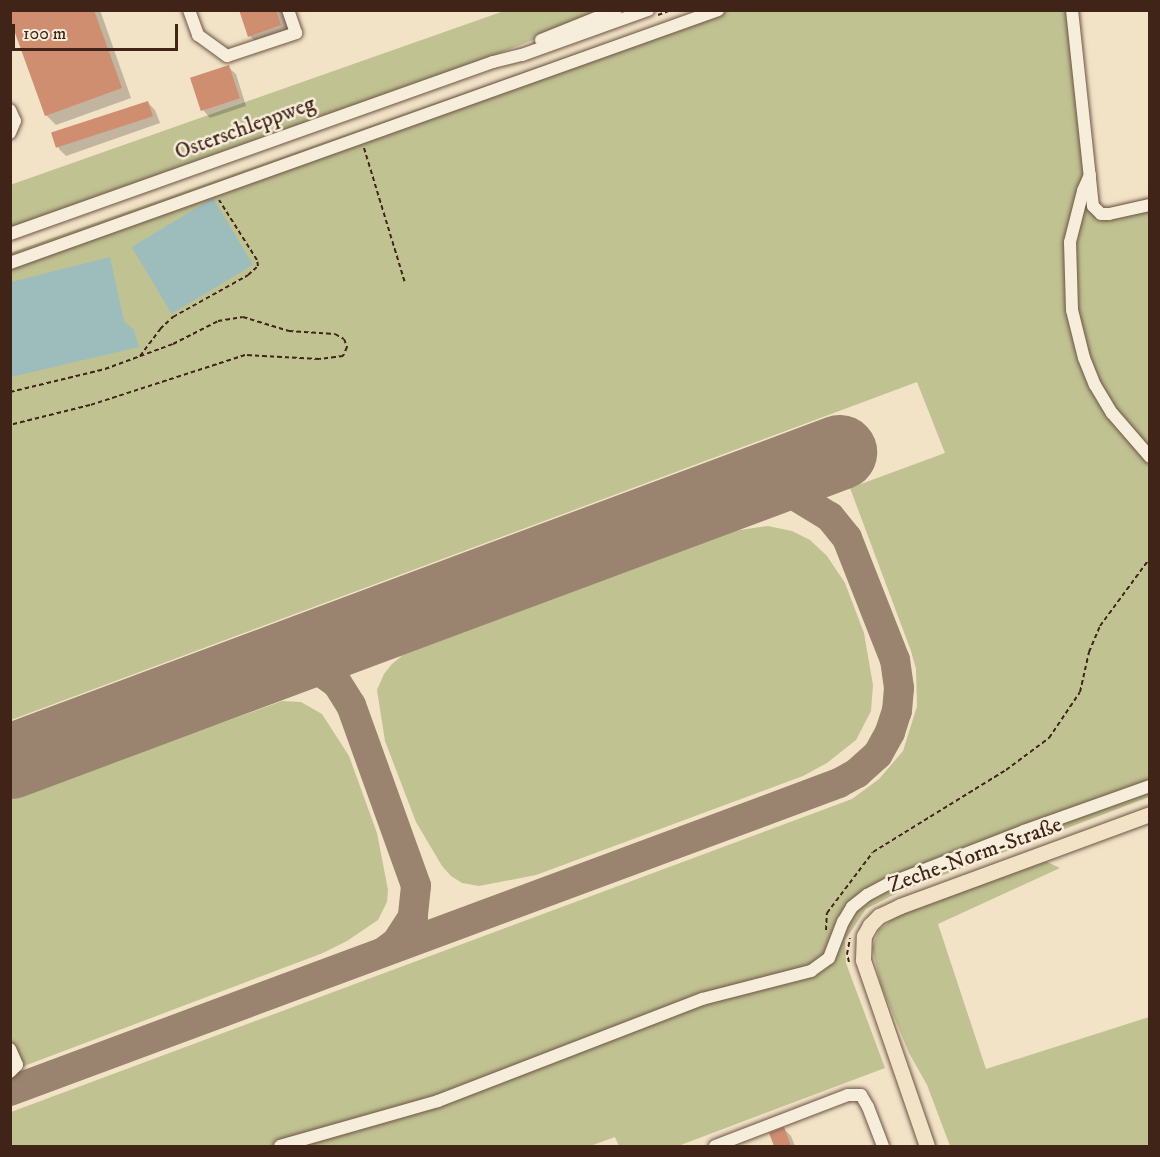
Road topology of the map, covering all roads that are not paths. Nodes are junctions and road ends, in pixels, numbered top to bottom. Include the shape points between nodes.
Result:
1 (189, 10) edge
2 (288, 10) edge
3 (616, 10) edge
4 (648, 10) edge
5 (718, 10) edge
6 (1072, 10) edge
7 (493, 62) junction
8 (10, 110) edge
9 (10, 133) edge
10 (1090, 175) junction
11 (1149, 205) edge
12 (10, 234) edge
13 (10, 262) edge
14 (1149, 456) edge
15 (1149, 786) edge
16 (1149, 814) edge
17 (10, 1049) edge
18 (10, 1072) edge
19 (280, 1146) edge
20 (715, 1146) edge
21 (883, 1146) edge
22 (927, 1146) edge

1 - 2 street via 198,35 227,56 296,33
3 - 7 street, Osterschleppweg
4 - 7 street, Osterschleppweg
5 - 13 street
6 - 10 street
7 - 12 street, Osterschleppweg
8 - 9 street via 15,121
10 - 11 street via 1093,206 1101,214
10 - 14 street via 1070,242 1072,310 1095,385 1112,413
15 - 19 street via 867,895 852,907 829,958 811,971 702,999 438,1101
16 - 22 main road, Zeche-Norm-Straße via 900,906 870,925 864,936 863,960
17 - 18 street via 17,1065
20 - 21 street via 848,1095 861,1095

